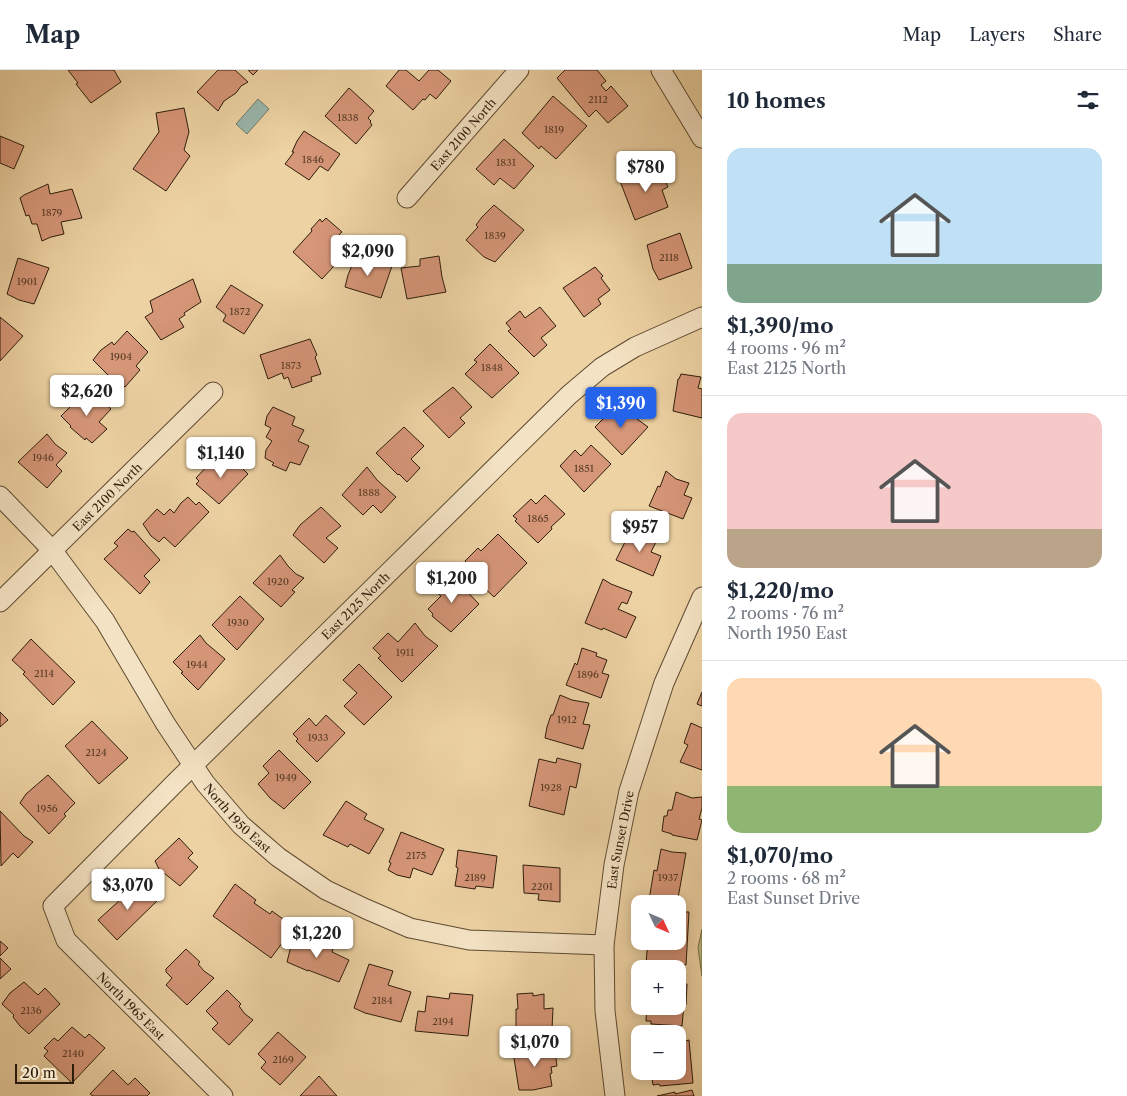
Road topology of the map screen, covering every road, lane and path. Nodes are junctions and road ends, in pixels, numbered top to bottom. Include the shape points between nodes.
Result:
1 (519, 70) edge
2 (661, 71) edge
3 (702, 138) edge
4 (407, 198) dead end
5 (702, 317) edge
6 (213, 392) dead end
7 (0, 496) edge
8 (52, 550) junction
9 (702, 597) edge
10 (0, 602) edge
11 (193, 766) junction
12 (53, 906) joint
13 (604, 945) junction
14 (223, 1096) edge
15 (615, 1096) edge

1 - 4 street, East 2100 North
2 - 3 street
5 - 11 street, East 2125 North via 635,346 569,395
6 - 8 street, East 2100 North
7 - 8 street, North 1950 East
8 - 10 street, East 2100 North
8 - 11 street, North 1950 East via 105,621 164,724
9 - 13 street, East Sunset Drive via 664,683 629,791 614,865
11 - 12 street, East 2125 North
11 - 13 street, North 1950 East via 241,825 278,857 326,890 366,909 410,928 469,940
12 - 14 street, North 1965 East via 66,940
13 - 15 street, East Sunset Drive via 606,1011

